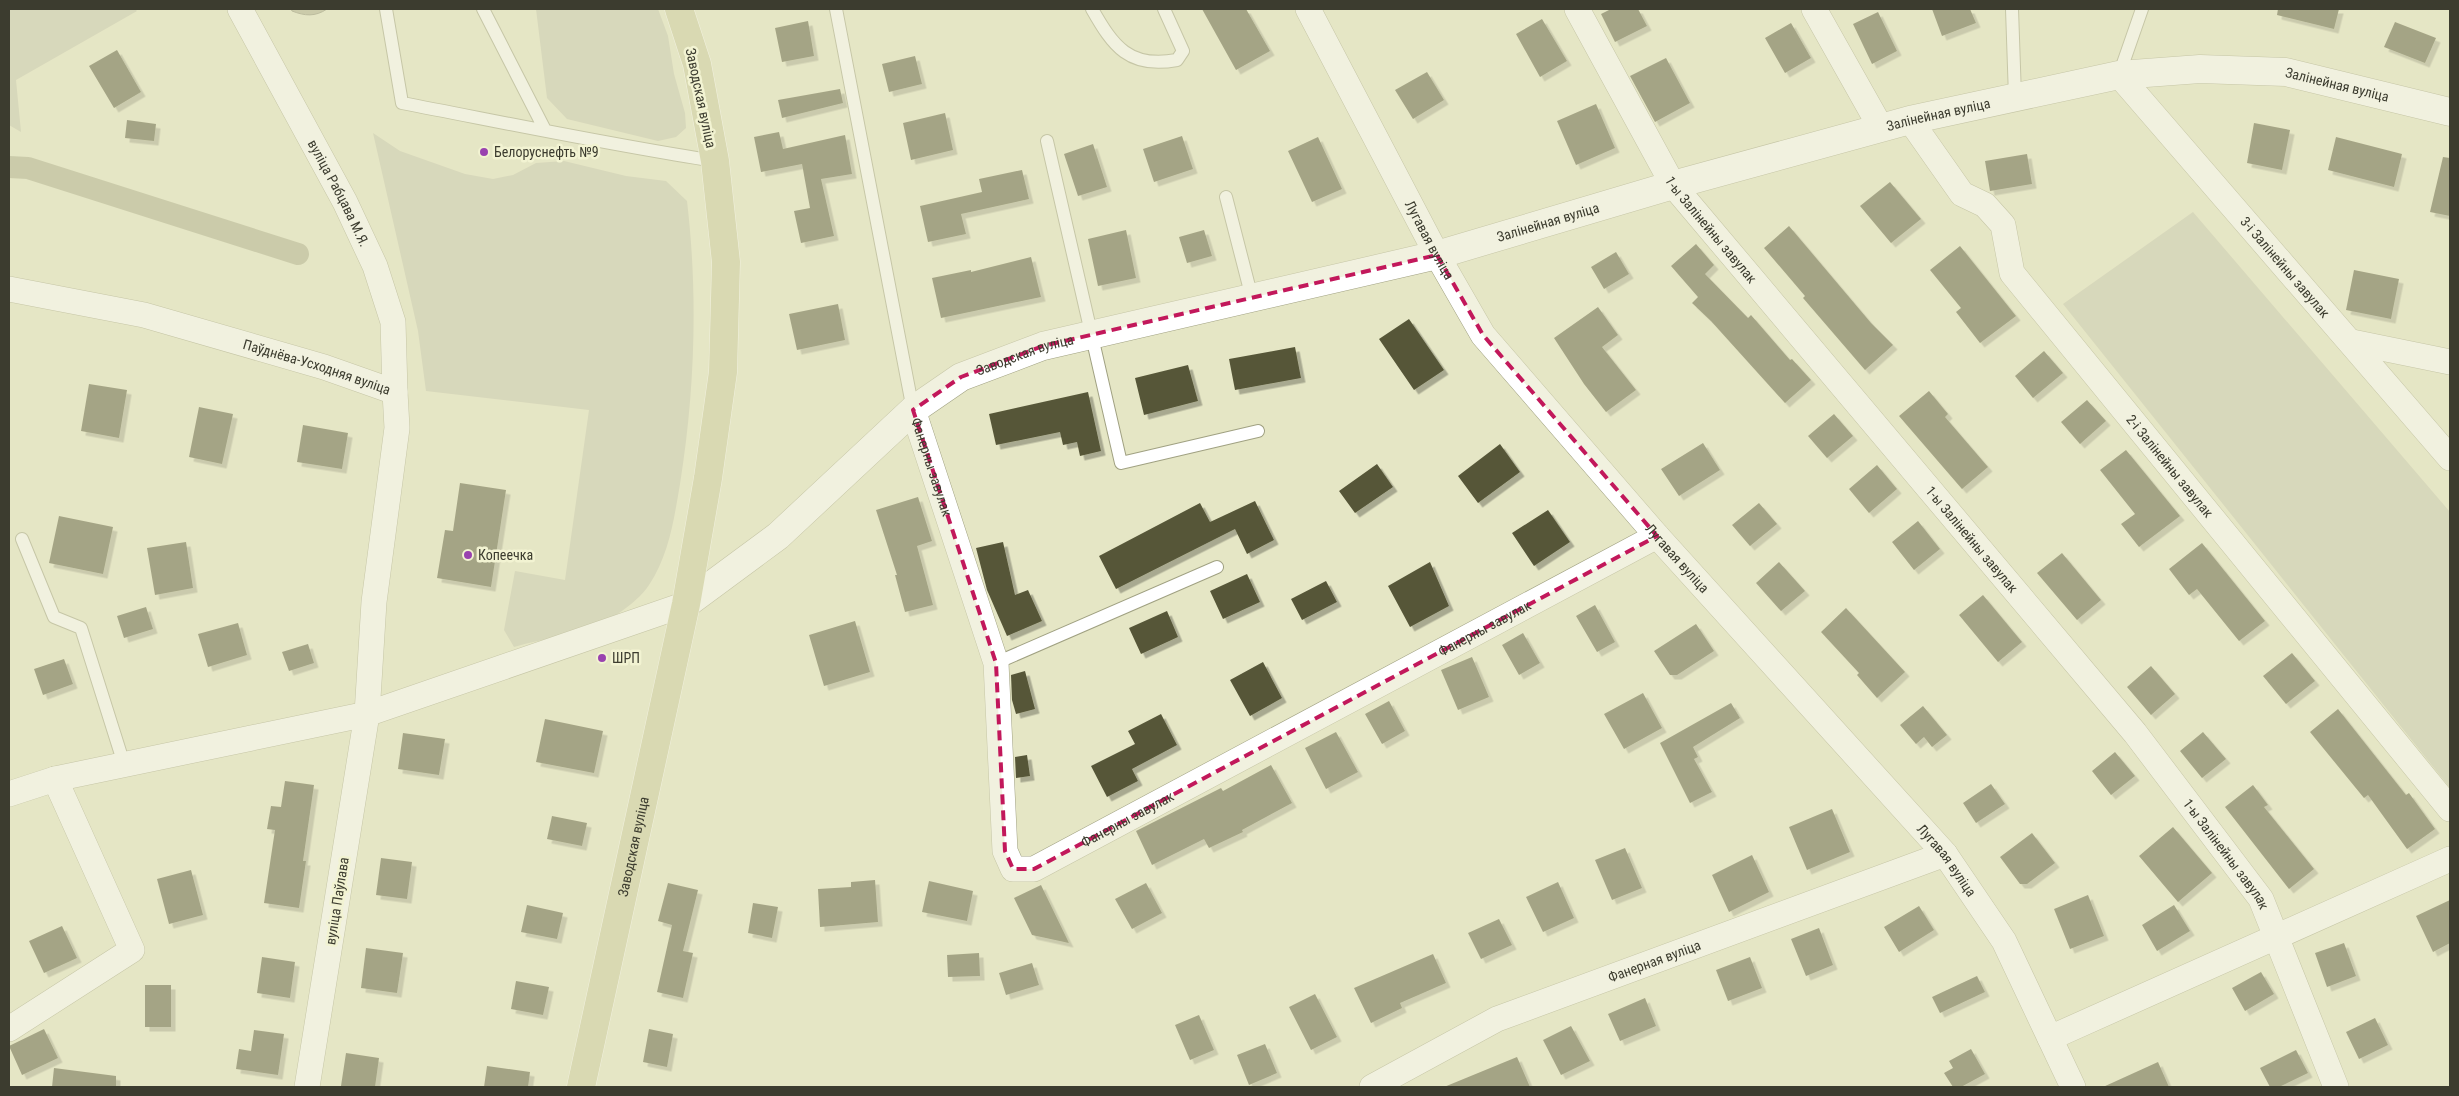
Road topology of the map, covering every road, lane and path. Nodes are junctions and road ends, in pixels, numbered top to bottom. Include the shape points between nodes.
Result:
1 (240, 9) edge
2 (386, 9) edge
3 (483, 9) edge
4 (679, 9) edge
5 (836, 9) edge
6 (1092, 9) edge
7 (1164, 9) edge
8 (1308, 9) edge
9 (1577, 9) edge
10 (1814, 9) edge
11 (2012, 9) edge
12 (2142, 9) edge
13 (2119, 75) junction
14 (2015, 97) junction
15 (2449, 106) edge
16 (1910, 120) junction
17 (1881, 128) junction
18 (545, 130) junction
19 (1047, 141) dead end
20 (715, 161) junction
21 (1673, 185) junction
22 (1226, 197) dead end
23 (1437, 255) junction
24 (9, 289) edge
25 (1252, 298) junction
26 (1090, 335) junction
27 (2352, 342) junction
28 (2450, 362) edge
29 (395, 392) junction
30 (913, 410) junction
31 (1258, 431) dead end
32 (2450, 458) edge
33 (1657, 536) junction
34 (22, 539) dead end
35 (1217, 567) dead end
36 (686, 604) junction
37 (996, 663) junction
38 (366, 714) junction
39 (124, 764) junction
40 (55, 779) junction
41 (9, 794) edge
42 (2450, 809) edge
43 (1945, 854) junction
44 (2450, 859) edge
45 (2276, 936) junction
46 (9, 1029) edge
47 (2050, 1038) junction
48 (308, 1087) edge
49 (581, 1087) edge
50 (1372, 1087) edge
51 (2073, 1087) edge
52 (2336, 1087) edge

1 - 29 street, вуліца Рабцава М.Я. via 345,202 374,266 393,322
2 - 18 lane via 402,103
3 - 18 lane
4 - 20 main road, Заводская вуліца via 697,64
5 - 30 lane
6 - 7 lane via 1111,41 1137,60 1164,62 1177,60 1183,51
8 - 23 street, Лугавая вуліца
9 - 21 street, 1-ы Залінейны завулак
10 - 17 street
11 - 14 lane
12 - 13 lane
13 - 14 street, Залінейная вуліца
13 - 15 street, Залінейная вуліца via 2200,69 2286,72
13 - 27 street, 3-і Залінейны завулак
14 - 16 street, Залінейная вуліца
16 - 17 street, Залінейная вуліца
16 - 42 street, 2-і Залінейны завулак via 1962,194 1985,205 2004,224 2012,273
17 - 21 street, Залінейная вуліца
18 - 20 lane via 608,145
19 - 26 lane
20 - 36 main road, Заводская вуліца via 726,262 723,372
21 - 23 street, Залінейная вуліца
21 - 45 street, 1-ы Залінейны завулак via 2135,733 2261,899
22 - 25 lane
23 - 25 street, Заводская вуліца
23 - 33 street, Лугавая вуліца via 1483,335
24 - 29 street, Паўднёва-Усходняя вуліца via 144,315 324,367
25 - 26 street, Заводская вуліца
26 - 30 street, Заводская вуліца via 1043,346 961,377
26 - 31 lane via 1121,463
27 - 28 street
27 - 32 street, 3-і Залінейны завулак
29 - 38 street, Паўднёва-Усходняя вуліца via 397,428 374,602
30 - 36 street, Заводская вуліца via 778,536
30 - 37 street, Фанерны завулак
33 - 37 street, Фанерны завулак via 1034,869 1013,869 1005,851
33 - 43 street, Лугавая вуліца
34 - 39 lane via 54,617 81,628
35 - 37 lane
36 - 38 street
36 - 49 main road, Заводская вуліца
38 - 39 street
38 - 48 street, вуліца Паўлава
39 - 40 street
40 - 41 street
40 - 46 street via 132,950
43 - 47 street, Лугавая вуліца via 2004,941
43 - 50 street, Фанерная вуліца via 1497,1019
44 - 45 street
45 - 47 street
45 - 52 street, 1-ы Залінейны завулак
47 - 51 street, Лугавая вуліца

